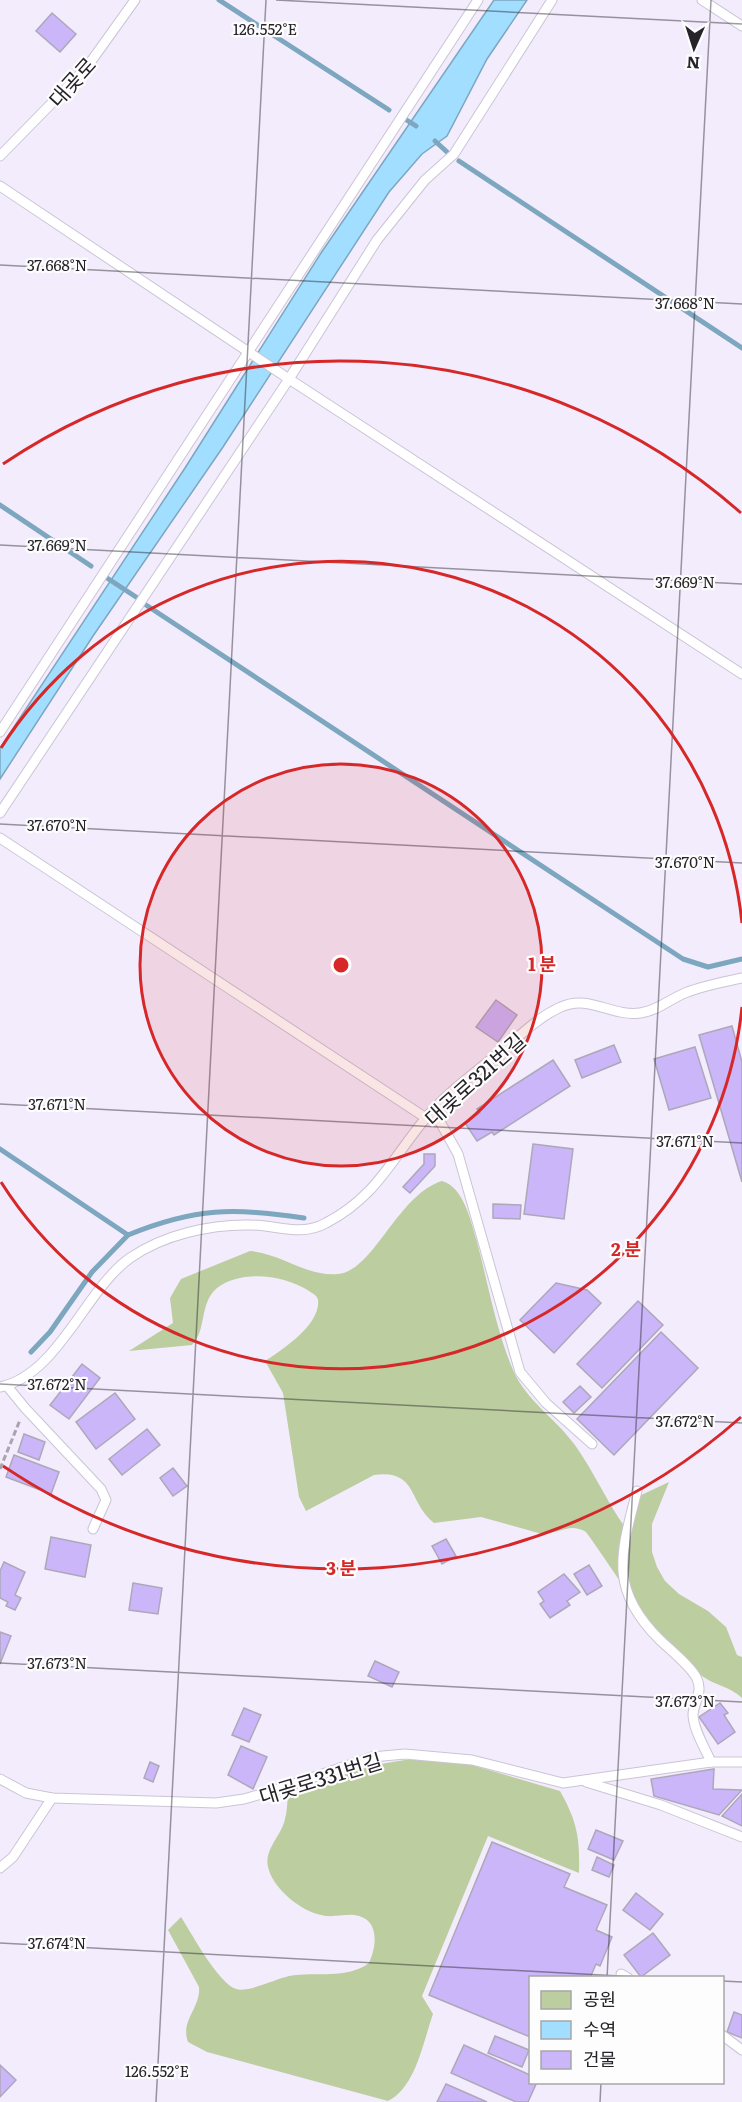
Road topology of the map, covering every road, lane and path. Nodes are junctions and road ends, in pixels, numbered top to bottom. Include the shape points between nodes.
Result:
1 (135, 0) edge
2 (478, 0) edge
3 (552, 0) edge
4 (702, 0) edge
5 (742, 26) edge
6 (0, 156) edge
7 (0, 186) edge
8 (249, 351) junction
9 (289, 379) junction
10 (742, 674) edge
11 (0, 732) edge
12 (0, 813) edge
13 (0, 838) edge
14 (742, 978) edge
15 (434, 1111) junction
16 (426, 1118) junction
17 (4, 1386) edge
18 (25, 1408) junction
19 (592, 1444) dead end
20 (0, 1468) edge
21 (637, 1491) dead end
22 (93, 1528) dead end
23 (711, 1762) junction
24 (742, 1762) edge
25 (0, 1779) edge
26 (583, 1781) junction
27 (52, 1798) junction
28 (742, 1837) edge
29 (0, 1868) edge
30 (724, 2036) edge
31 (742, 2050) edge

1 - 6 lane, 대곶로 via 87,67
2 - 8 lane
3 - 9 lane via 454,154 425,180 377,240
4 - 5 lane
7 - 8 lane
8 - 9 lane
8 - 11 lane
9 - 10 lane
9 - 12 lane
13 - 16 lane
14 - 15 lane, 대곶로321번길 via 685,993 641,1013 627,1014 588,1003 562,1006 547,1014
15 - 16 lane, 대곶로321번길
15 - 19 lane via 458,1154 520,1372 546,1403
16 - 17 lane, 대곶로321번길 via 372,1190 324,1225 304,1230 244,1225 154,1243 111,1277 51,1354
17 - 18 lane, 대곶로321번길
18 - 20 path
18 - 22 lane, 대곶로321번길 via 101,1489 106,1500
21 - 23 lane via 621,1574 626,1593 651,1632 696,1676 699,1692 694,1723
23 - 24 lane, 대곶로331번길
23 - 26 lane, 대곶로331번길
25 - 27 lane, 대곶로331번길 via 26,1793
26 - 27 lane, 대곶로331번길 via 563,1783 472,1760 405,1754 372,1757 282,1788 216,1803
26 - 28 lane
27 - 29 lane via 13,1857
30 - 31 lane

